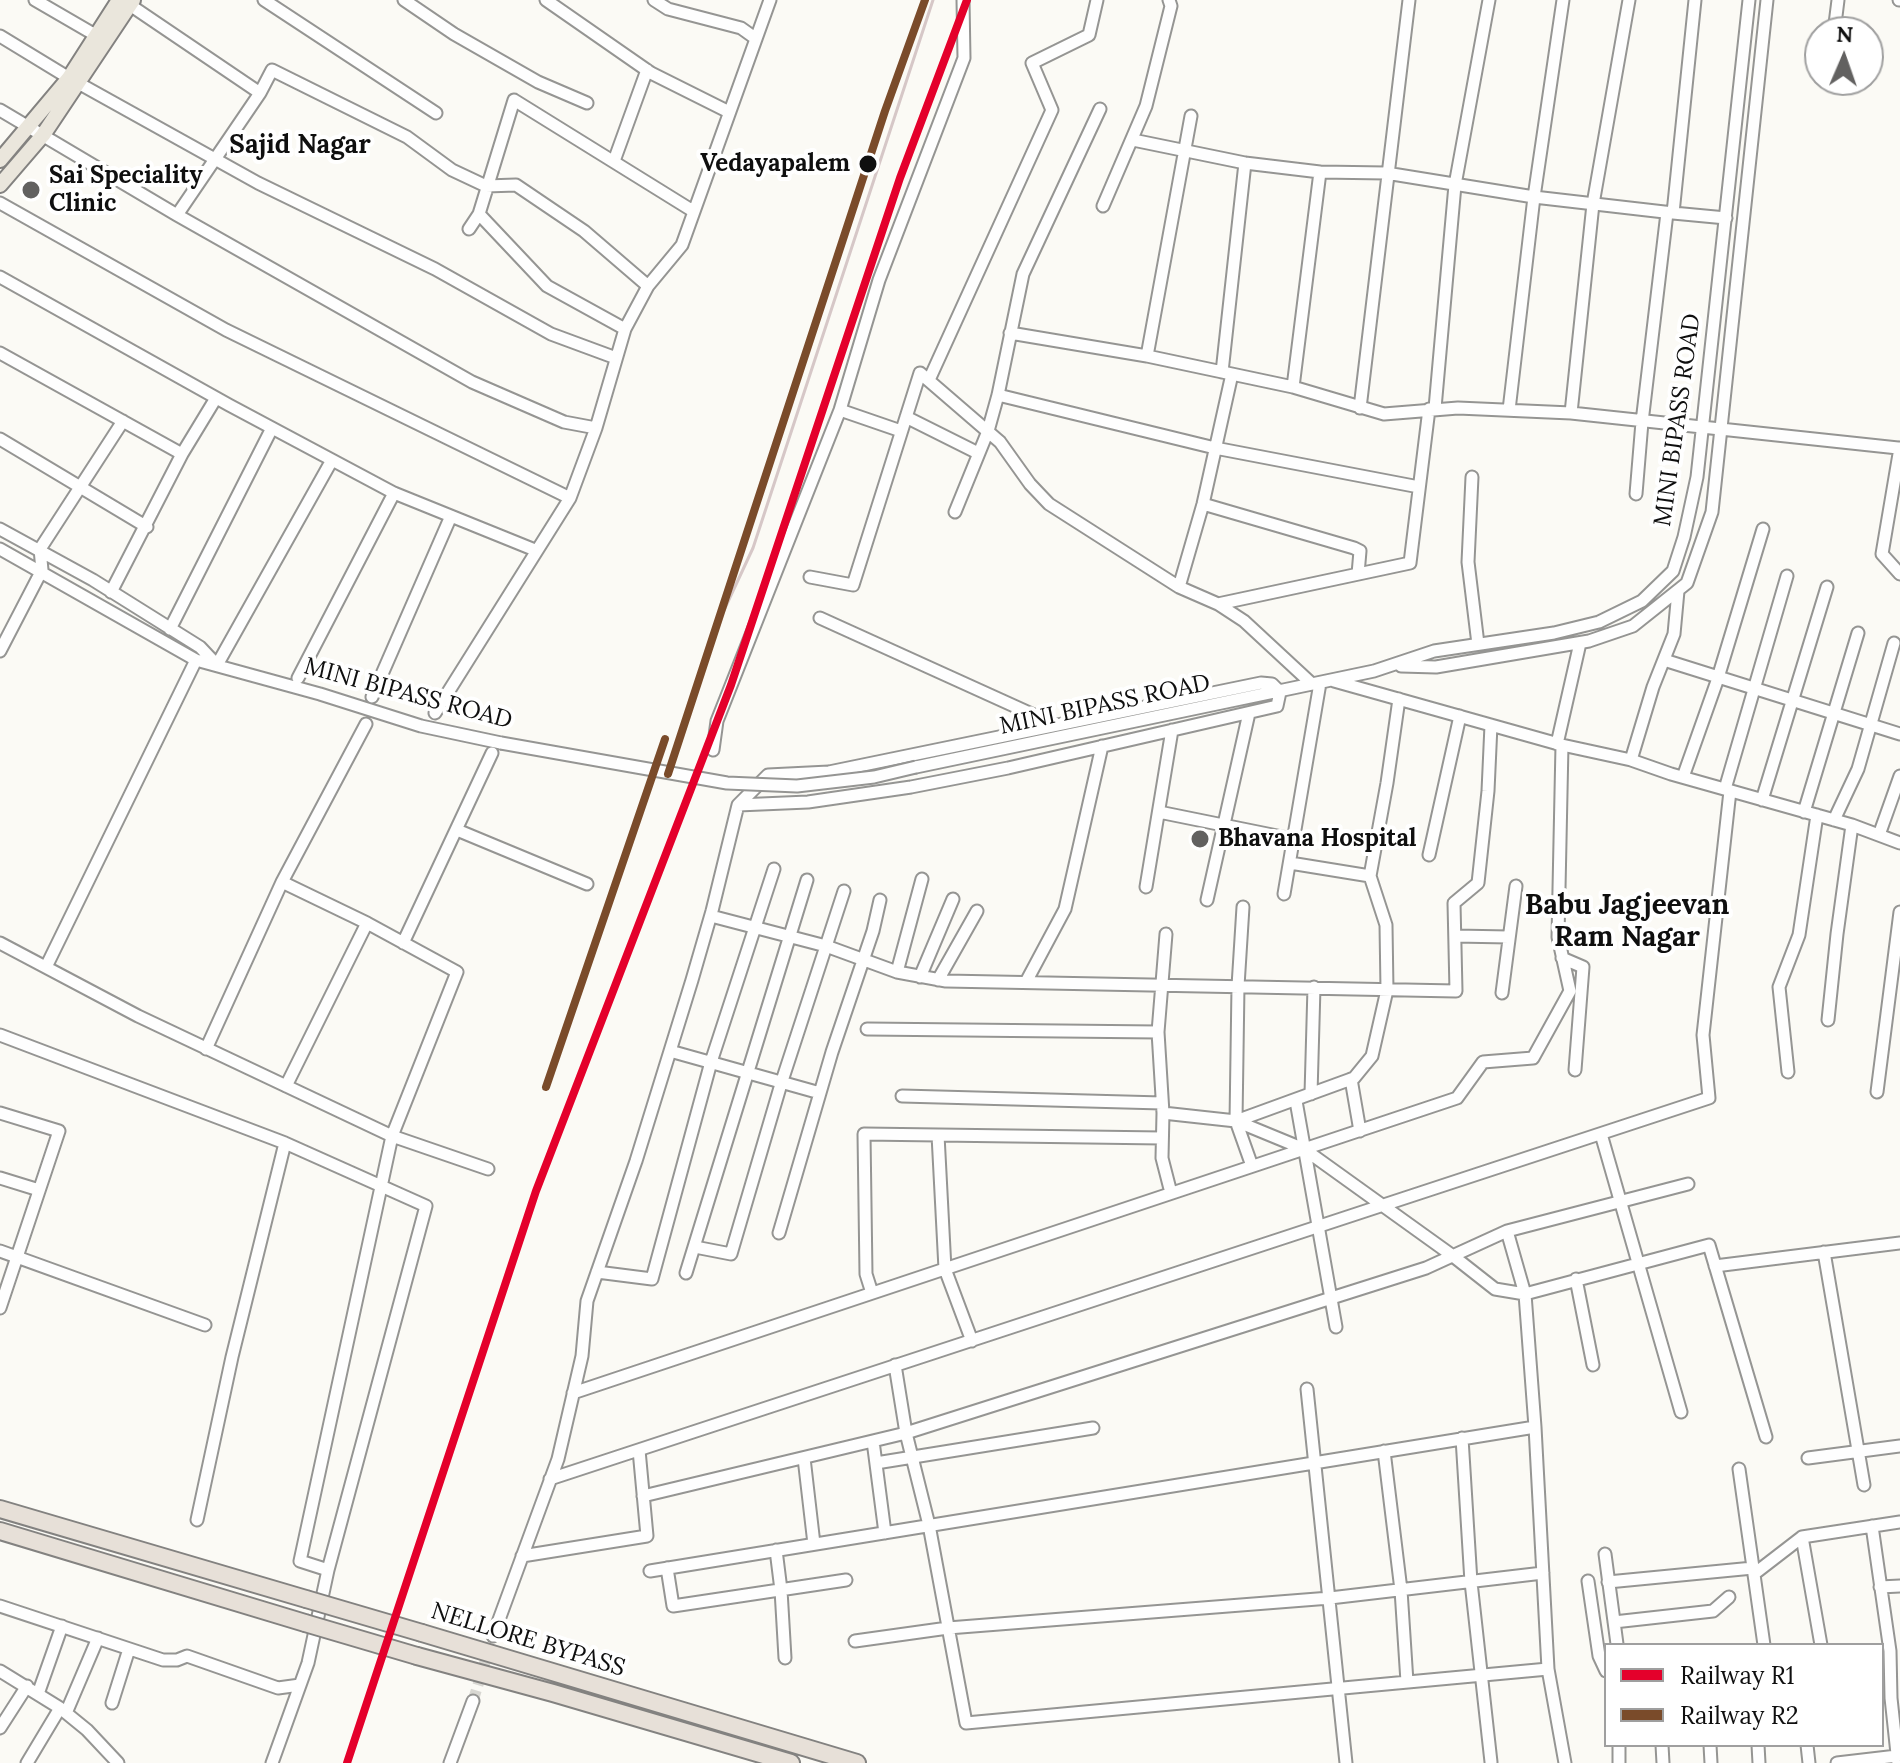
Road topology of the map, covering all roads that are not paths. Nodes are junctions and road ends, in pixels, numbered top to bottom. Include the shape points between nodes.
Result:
1 (35, 0) edge
2 (264, 0) edge
3 (404, 0) edge
4 (546, 0) edge
5 (654, 0) edge
6 (770, 0) edge
7 (963, 0) edge
8 (1097, 0) edge
9 (1169, 0) edge
10 (1409, 0) edge
11 (1489, 0) edge
12 (1563, 0) edge
13 (1629, 0) edge
14 (1695, 0) edge
15 (1749, 0) edge
16 (1767, 0) edge
17 (127, 2) edge
18 (0, 36) edge
19 (97, 36) junction
20 (755, 38) junction
21 (647, 70) junction
22 (74, 81) junction
23 (260, 93) junction
24 (587, 103) dead end
25 (1100, 109) dead end
26 (0, 110) edge
27 (729, 112) junction
28 (436, 113) dead end
29 (1191, 116) dead end
30 (27, 126) junction
31 (43, 135) junction
32 (1133, 140) junction
33 (1184, 151) junction
34 (0, 159) edge
35 (215, 159) junction
36 (614, 161) junction
37 (1245, 163) junction
38 (1320, 172) junction
39 (1386, 173) junction
40 (0, 185) edge
41 (1455, 185) junction
42 (486, 186) junction
43 (1534, 197) junction
44 (0, 203) edge
45 (1593, 204) junction
46 (1103, 206) dead end
47 (693, 211) junction
48 (1670, 213) junction
49 (479, 214) junction
50 (177, 215) junction
51 (1726, 218) junction
52 (469, 229) dead end
53 (0, 277) edge
54 (648, 286) junction
55 (625, 329) junction
56 (1010, 333) junction
57 (0, 353) edge
58 (1147, 356) junction
59 (616, 358) junction
60 (1227, 373) junction
61 (929, 380) junction
62 (1293, 387) junction
63 (998, 395) junction
64 (216, 398) junction
65 (1360, 408) junction
66 (1432, 408) junction
67 (840, 410) junction
68 (1509, 410) junction
69 (1571, 413) junction
70 (906, 417) junction
71 (123, 421) junction
72 (1642, 422) junction
73 (272, 428) junction
74 (596, 428) junction
75 (1704, 428) junction
76 (1722, 430) junction
77 (901, 431) junction
78 (988, 431) junction
79 (0, 439) edge
80 (1215, 448) junction
81 (1899, 448) edge
82 (978, 453) junction
83 (182, 454) junction
84 (332, 460) junction
85 (1472, 477) dead end
86 (80, 486) junction
87 (1419, 487) junction
88 (394, 493) junction
89 (1636, 494) dead end
90 (570, 498) junction
91 (1203, 504) junction
92 (955, 512) dead end
93 (451, 516) junction
94 (1895, 519) edge
95 (147, 527) junction
96 (0, 529) edge
97 (1763, 529) dead end
98 (0, 549) edge
99 (40, 549) junction
100 (535, 550) junction
101 (42, 570) junction
102 (1358, 574) junction
103 (1900, 574) edge
104 (1787, 576) dead end
105 (810, 577) dead end
106 (1179, 587) junction
107 (1827, 587) dead end
108 (1678, 591) junction
109 (111, 592) junction
110 (1218, 604) junction
111 (820, 618) dead end
112 (170, 629) junction
113 (1858, 633) dead end
114 (1580, 643) junction
115 (1894, 643) dead end
116 (1478, 644) junction
117 (0, 651) edge
118 (196, 660) junction
119 (1664, 660) junction
120 (217, 665) junction
121 (1393, 666) junction
122 (298, 678) dead end
123 (1718, 678) junction
124 (1321, 682) junction
125 (1755, 690) junction
126 (1280, 692) junction
127 (372, 697) dead end
128 (1399, 699) junction
129 (1792, 699) junction
130 (1833, 712) junction
131 (435, 713) dead end
132 (1249, 713) junction
133 (1460, 716) junction
134 (366, 724) dead end
135 (1057, 725) junction
136 (1491, 725) junction
137 (1871, 726) junction
138 (1172, 730) junction
139 (1900, 734) edge
140 (1559, 745) junction
141 (1102, 746) junction
142 (713, 750) dead end
143 (492, 753) dead end
144 (1631, 760) junction
145 (1900, 776) edge
146 (1683, 777) junction
147 (1728, 790) junction
148 (1762, 800) junction
149 (738, 805) junction
150 (1159, 812) junction
151 (1804, 812) junction
152 (1817, 815) junction
153 (1834, 820) junction
154 (1224, 825) junction
155 (1852, 825) junction
156 (457, 830) junction
157 (1879, 835) junction
158 (1292, 839) junction
159 (1900, 843) edge
160 (1429, 855) dead end
161 (1290, 863) junction
162 (774, 869) dead end
163 (1370, 876) junction
164 (922, 879) dead end
165 (807, 880) dead end
166 (282, 882) junction
167 (587, 884) dead end
168 (1516, 886) dead end
169 (1146, 887) dead end
170 (844, 891) dead end
171 (1284, 894) dead end
172 (953, 899) dead end
173 (880, 900) dead end
174 (1207, 900) dead end
175 (1243, 907) dead end
176 (977, 911) dead end
177 (1900, 912) edge
178 (711, 916) junction
179 (367, 923) junction
180 (755, 928) junction
181 (1166, 934) dead end
182 (1455, 936) junction
183 (789, 937) junction
184 (1509, 937) junction
185 (0, 943) edge
186 (403, 943) junction
187 (826, 946) junction
188 (1562, 958) junction
189 (863, 961) junction
190 (46, 967) junction
191 (897, 972) junction
192 (920, 977) junction
193 (938, 980) junction
194 (1026, 982) junction
195 (1161, 984) junction
196 (1238, 986) junction
197 (1314, 987) junction
198 (1387, 990) junction
199 (1502, 993) dead end
200 (1828, 1020) dead end
201 (867, 1029) dead end
202 (1158, 1032) junction
203 (0, 1035) edge
204 (206, 1049) junction
205 (670, 1051) junction
206 (711, 1062) junction
207 (1575, 1070) dead end
208 (1788, 1072) dead end
209 (748, 1073) junction
210 (1351, 1079) junction
211 (782, 1082) junction
212 (286, 1086) junction
213 (1877, 1092) dead end
214 (820, 1093) junction
215 (1311, 1094) junction
216 (902, 1096) dead end
217 (1296, 1101) junction
218 (1163, 1108) junction
219 (0, 1113) edge
220 (1236, 1121) junction
221 (1360, 1131) junction
222 (1601, 1134) junction
223 (938, 1135) junction
224 (392, 1136) junction
225 (1162, 1138) junction
226 (285, 1143) junction
227 (1304, 1149) junction
228 (1252, 1166) junction
229 (488, 1169) dead end
230 (0, 1178) edge
231 (1688, 1184) dead end
232 (380, 1187) junction
233 (39, 1190) junction
234 (1171, 1193) junction
235 (1621, 1202) junction
236 (1380, 1206) junction
237 (1319, 1226) junction
238 (1507, 1231) junction
239 (779, 1233) dead end
240 (1900, 1243) edge
241 (695, 1247) junction
242 (0, 1251) edge
243 (1824, 1252) junction
244 (1453, 1256) junction
245 (17, 1258) junction
246 (1638, 1262) junction
247 (1715, 1266) junction
248 (945, 1269) junction
249 (597, 1272) junction
250 (686, 1273) dead end
251 (1576, 1279) junction
252 (872, 1293) junction
253 (1525, 1294) junction
254 (1331, 1298) junction
255 (0, 1308) edge
256 (205, 1325) dead end
257 (1336, 1327) dead end
258 (972, 1341) junction
259 (895, 1365) junction
260 (1593, 1365) dead end
261 (1307, 1389) dead end
262 (573, 1393) junction
263 (1681, 1412) dead end
264 (1535, 1427) junction
265 (1093, 1428) dead end
266 (906, 1433) junction
267 (1766, 1437) dead end
268 (1462, 1438) junction
269 (873, 1441) junction
270 (1900, 1446) edge
271 (639, 1450) junction
272 (1384, 1451) junction
273 (1858, 1452) junction
274 (912, 1456) junction
275 (804, 1458) junction
276 (1808, 1458) dead end
277 (1316, 1462) junction
278 (876, 1463) junction
279 (1739, 1469) dead end
280 (550, 1479) junction
281 (1864, 1485) dead end
282 (643, 1496) junction
283 (0, 1509) edge
284 (197, 1520) dead end
285 (1900, 1522) edge
286 (929, 1525) junction
287 (1872, 1526) junction
288 (0, 1531) edge
289 (885, 1533) junction
290 (1802, 1537) junction
291 (814, 1544) junction
292 (776, 1550) junction
293 (1605, 1554) dead end
294 (522, 1556) junction
295 (667, 1568) junction
296 (328, 1570) junction
297 (650, 1571) dead end
298 (1754, 1571) junction
299 (1543, 1573) junction
300 (846, 1580) dead end
301 (1588, 1581) dead end
302 (1471, 1582) junction
303 (1608, 1582) junction
304 (1900, 1586) edge
305 (1880, 1587) junction
306 (781, 1590) junction
307 (1401, 1590) junction
308 (1729, 1597) dead end
309 (1330, 1598) junction
310 (0, 1606) edge
311 (1614, 1622) junction
312 (62, 1626) junction
313 (948, 1628) junction
314 (493, 1636) tunnel mouth
315 (98, 1638) junction
316 (855, 1641) dead end
317 (1617, 1643) edge
318 (1764, 1643) edge
319 (1821, 1643) edge
320 (129, 1649) junction
321 (1891, 1651) edge
322 (785, 1658) dead end
323 (1604, 1667) edge
324 (1548, 1669) junction
325 (0, 1671) edge
326 (1480, 1675) junction
327 (1407, 1682) junction
328 (300, 1685) junction
329 (27, 1686) junction
330 (1340, 1688) junction
331 (38, 1694) junction
332 (1891, 1698) edge
333 (473, 1701) tunnel mouth
334 (112, 1703) dead end
335 (63, 1711) junction
336 (0, 1728) edge
337 (1898, 1759) edge
338 (1491, 1762) edge
339 (1853, 1762) edge
340 (27, 1763) edge
341 (118, 1763) edge
342 (272, 1763) edge
343 (450, 1763) edge
344 (791, 1763) edge
345 (857, 1763) edge
346 (1346, 1763) edge
347 (1565, 1763) edge
348 (1837, 1763) edge

1 - 19 street
2 - 28 street
3 - 24 street via 538,82
4 - 21 street
5 - 20 street via 668,9 741,28
6 - 20 street
7 - 67 street via 964,58 879,280
8 - 61 street via 1089,35 1032,63 1052,110
9 - 32 street via 1146,106
10 - 39 street
11 - 41 street
12 - 43 street
13 - 45 street
14 - 48 street
15 - 51 street, MINI BIPASS ROAD
16 - 76 street
17 - 19 main road
17 - 22 main road
17 - 23 street
18 - 22 street
19 - 22 main road
20 - 27 street
21 - 27 street
21 - 36 street
22 - 30 main road
22 - 31 main road
22 - 35 street
23 - 35 street
23 - 42 street via 272,70 407,137 452,170
25 - 56 street via 1023,274
26 - 30 street
27 - 47 street
29 - 33 street
30 - 31 street
30 - 34 main road
31 - 40 main road
31 - 50 street
32 - 33 street
32 - 46 street
33 - 37 street
33 - 58 street
35 - 50 street
35 - 59 street via 435,269 551,334
36 - 42 street via 514,100
36 - 47 street
37 - 38 street
37 - 60 street
38 - 39 street
38 - 62 street
39 - 41 street
39 - 65 street
41 - 43 street
41 - 66 street
42 - 49 street
42 - 54 street via 516,185 584,231
43 - 45 street
43 - 68 street
44 - 90 street via 226,330
45 - 48 street
45 - 69 street
47 - 54 street via 682,245
48 - 51 street
48 - 72 street
49 - 52 street
49 - 55 street via 547,286
50 - 74 street via 472,382 564,422
51 - 75 street, MINI BIPASS ROAD
53 - 64 street
54 - 55 street
55 - 59 street
56 - 58 street
56 - 63 street
57 - 71 street
58 - 60 street
59 - 74 street
60 - 62 street
60 - 80 street
61 - 70 street via 920,373
61 - 78 street
62 - 65 street
63 - 78 street
63 - 80 street
64 - 73 street
64 - 83 street
65 - 66 street via 1384,414
66 - 68 street
66 - 87 street
67 - 77 street
67 - 142 street via 717,721
68 - 69 street
69 - 72 street
70 - 77 street
70 - 82 street
71 - 83 street
71 - 86 street
72 - 75 street
72 - 89 street
73 - 84 street
73 - 112 street
74 - 90 street
75 - 76 street
75 - 116 street, MINI BIPASS ROAD via 1673,571 1642,601 1581,627
76 - 81 street
76 - 108 street via 1712,512 1687,583
77 - 105 street via 853,585
78 - 82 street
78 - 106 street via 1049,504
79 - 86 street
80 - 87 street
80 - 91 street
81 - 94 street
82 - 92 street
83 - 95 street
84 - 88 street
84 - 120 street
85 - 116 street via 1468,562
86 - 95 street
86 - 99 street
87 - 102 street via 1410,563
88 - 93 street
88 - 122 street
90 - 100 street
91 - 102 street via 1354,548 1360,551
91 - 106 street
93 - 100 street
93 - 127 street
94 - 103 street via 1882,554
95 - 109 street
96 - 99 street, MINI BIPASS ROAD
97 - 123 street
98 - 101 street
99 - 101 street
99 - 109 street, MINI BIPASS ROAD
100 - 131 street
101 - 117 street
101 - 118 street
102 - 110 street
104 - 125 street
106 - 110 street
107 - 129 street
108 - 114 street via 1633,626
108 - 119 street via 1674,634
109 - 112 street, MINI BIPASS ROAD
110 - 124 street
111 - 135 street
112 - 120 street, MINI BIPASS ROAD
113 - 130 street
114 - 121 street via 1436,667
114 - 140 street
115 - 137 street
116 - 121 street, MINI BIPASS ROAD via 1434,651
118 - 120 street
118 - 190 street
119 - 123 street
119 - 144 street
120 - 126 street, MINI BIPASS ROAD, bridge via 421,726 501,743 727,783 797,786 874,777
121 - 124 street, MINI BIPASS ROAD
123 - 125 street
123 - 146 street
124 - 126 street, MINI BIPASS ROAD
124 - 128 street
124 - 158 street
125 - 129 street
125 - 147 street
126 - 132 street via 1277,706
126 - 135 street via 1261,683
128 - 133 street
128 - 163 street
129 - 130 street
129 - 148 street
130 - 137 street
130 - 151 street
132 - 138 street
132 - 154 street
133 - 136 street
133 - 160 street
134 - 166 street
135 - 149 street via 829,772 768,775
136 - 140 street
136 - 182 street via 1478,883 1454,903
137 - 139 street
137 - 153 street
138 - 141 street
138 - 150 street
140 - 144 street
140 - 188 street
141 - 149 street via 911,787 808,802
141 - 194 street via 1065,909
143 - 156 street
144 - 146 street
145 - 157 street
146 - 147 street
147 - 148 street
147 - 222 street via 1703,1035 1709,1098
148 - 151 street
149 - 178 street
150 - 154 street
150 - 169 street
151 - 152 street
152 - 153 street
152 - 208 street via 1799,935 1779,987
153 - 155 street
154 - 158 street
154 - 174 street
155 - 157 street
155 - 200 street
156 - 167 street
156 - 186 street
157 - 159 street
158 - 161 street
161 - 163 street
161 - 171 street
162 - 180 street
163 - 198 street via 1386,925
164 - 191 street
165 - 183 street
166 - 179 street
166 - 204 street
168 - 184 street
170 - 187 street
172 - 192 street
173 - 189 street
175 - 196 street
176 - 193 street
177 - 213 street
178 - 180 street
178 - 205 street
179 - 186 street
179 - 212 street
180 - 183 street
180 - 206 street
181 - 195 street
182 - 184 street
182 - 198 street via 1456,991
183 - 187 street
183 - 209 street
184 - 199 street
185 - 190 street
186 - 224 street via 457,972
187 - 189 street
187 - 211 street
188 - 207 street via 1583,967
188 - 221 street via 1570,991 1533,1058 1483,1062 1457,1098
189 - 191 street
189 - 214 street
190 - 204 street
191 - 192 street
192 - 193 street
193 - 194 street
194 - 195 street
195 - 196 street
195 - 202 street
196 - 197 street
196 - 220 street
197 - 198 street
197 - 215 street
198 - 210 street via 1372,1056
201 - 202 street
202 - 218 street
203 - 226 street
204 - 212 street
205 - 206 street
205 - 249 street
206 - 209 street
206 - 249 street via 652,1279
209 - 211 street
209 - 241 street
210 - 215 street
210 - 221 street
211 - 214 street
211 - 241 street via 731,1254
212 - 224 street
214 - 239 street
215 - 217 street
216 - 218 street
217 - 220 street
217 - 227 street
218 - 220 street
218 - 225 street
219 - 233 street via 59,1131
220 - 227 street
220 - 228 street
221 - 227 street
222 - 235 street
222 - 236 street
223 - 225 street
223 - 248 street
223 - 252 street via 864,1134 866,1274
224 - 229 street
224 - 232 street
225 - 234 street
226 - 232 street
226 - 284 street
227 - 228 street
227 - 236 street
227 - 237 street
228 - 234 street
230 - 233 street
231 - 235 street
232 - 296 street via 300,1561
232 - 296 street via 426,1206
233 - 245 street
234 - 248 street
235 - 238 street
235 - 246 street
236 - 237 street
236 - 244 street
237 - 254 street
237 - 258 street
238 - 244 street
238 - 253 street
240 - 243 street
241 - 250 street
242 - 245 street
243 - 247 street
243 - 273 street
244 - 253 street via 1495,1289
244 - 254 street
245 - 255 street
245 - 256 street
246 - 247 street via 1709,1245
246 - 251 street
246 - 263 street
247 - 267 street
248 - 252 street
248 - 258 street
249 - 262 street via 587,1301
251 - 253 street
251 - 260 street
252 - 262 street
253 - 264 street
254 - 257 street
254 - 266 street
258 - 259 street
259 - 266 street
259 - 271 street
261 - 277 street
262 - 280 street
264 - 268 street
264 - 299 street
265 - 274 street
266 - 269 street
266 - 274 street
268 - 272 street
268 - 302 street
269 - 275 street
269 - 278 street
270 - 273 street
271 - 280 street
271 - 282 street
272 - 277 street
272 - 307 street
273 - 276 street
273 - 281 street
274 - 278 street
274 - 286 street
275 - 282 street
275 - 291 street
277 - 286 street
277 - 309 street
278 - 289 street
279 - 298 street
280 - 294 street
282 - 294 street via 647,1536
283 - 345 highway, NELLORE BYPASS, bridge
285 - 287 street
286 - 289 street
286 - 313 street
287 - 290 street
287 - 305 street
288 - 344 highway, NELLORE BYPASS, bridge
289 - 291 street
290 - 298 street
290 - 319 street
291 - 292 street
292 - 295 street
292 - 306 street
293 - 303 street
294 - 314 street
295 - 297 street
295 - 306 street via 673,1606
296 - 328 street
298 - 303 street
298 - 318 street
299 - 302 street
299 - 324 street
300 - 306 street
301 - 323 street
302 - 307 street
302 - 326 street
303 - 311 street
304 - 305 street
305 - 321 street
306 - 322 street
307 - 309 street
307 - 327 street
308 - 311 street via 1713,1611
309 - 313 street
309 - 330 street
310 - 312 street
311 - 317 street
312 - 315 street
312 - 331 street
313 - 316 street
313 - 330 street via 966,1723
315 - 320 street
315 - 335 street
320 - 328 street via 163,1660 187,1656 278,1688
320 - 334 street
321 - 332 street
324 - 326 street
324 - 347 street
325 - 329 street
326 - 327 street
326 - 338 street
327 - 330 street
328 - 342 street
329 - 331 street
329 - 336 street
330 - 346 street
331 - 335 street
332 - 337 street
333 - 343 street
335 - 340 street
335 - 341 street
337 - 339 street
339 - 348 street

